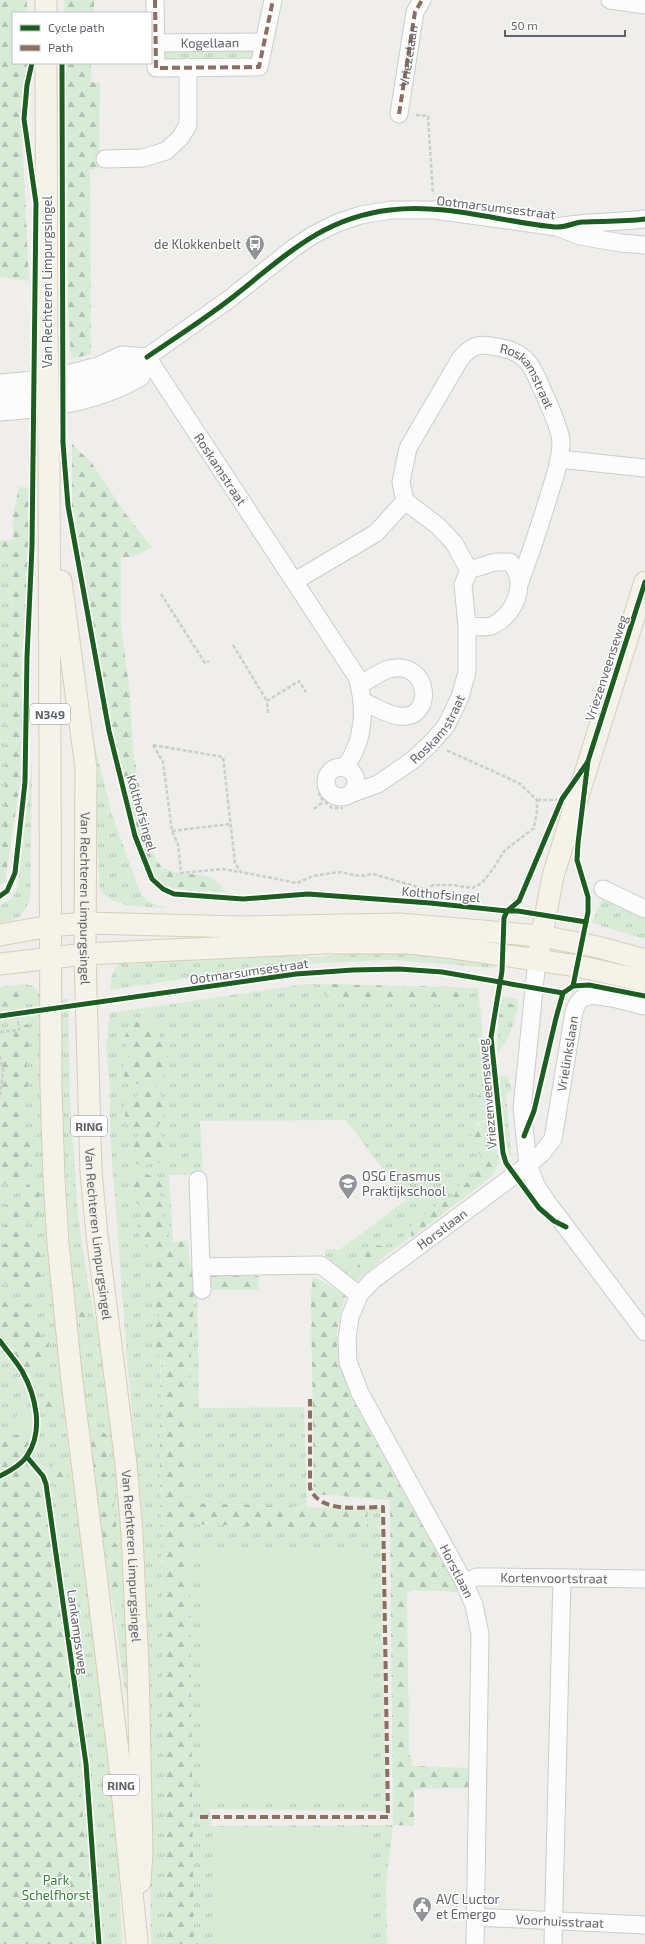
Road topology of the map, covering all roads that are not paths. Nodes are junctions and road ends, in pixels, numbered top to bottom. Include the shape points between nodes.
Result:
1 (46, 0) edge
2 (155, 0) edge
3 (273, 0) edge
4 (422, 0) edge
5 (610, 0) edge
6 (645, 5) edge
7 (46, 12) edge
8 (264, 42) junction
9 (155, 43) junction
10 (46, 64) edge
11 (188, 67) junction
12 (399, 114) road end
13 (105, 159) dead end
14 (645, 219) edge
15 (557, 227) junction
16 (645, 245) edge
17 (147, 356) junction
18 (0, 383) edge
19 (0, 399) edge
20 (0, 412) edge
21 (559, 459) junction
22 (645, 468) edge
23 (50, 501) junction
24 (405, 502) junction
25 (469, 570) junction
26 (295, 581) junction
27 (520, 582) junction
28 (645, 582) edge
29 (641, 608) edge
30 (466, 626) junction
31 (344, 768) junction
32 (350, 794) junction
33 (603, 889) dead end
34 (645, 909) edge
35 (86, 923) junction
36 (50, 926) junction
37 (0, 935) edge
38 (542, 936) junction
39 (85, 954) junction
40 (51, 956) junction
41 (537, 960) junction
42 (645, 960) edge
43 (0, 964) edge
44 (645, 981) edge
45 (643, 1005) edge
46 (528, 1165) junction
47 (198, 1180) dead end
48 (201, 1267) junction
49 (202, 1290) dead end
50 (359, 1295) junction
51 (645, 1332) edge
52 (562, 1578) junction
53 (645, 1579) edge
54 (464, 1582) junction
55 (475, 1918) junction
56 (554, 1922) junction
57 (645, 1925) edge
58 (137, 1943) edge
59 (475, 1944) edge
60 (553, 1944) edge

1 - 7 main road
2 - 9 street, Kogellaan
3 - 8 street, Kogellaan
4 - 12 street, Vriezelaan via 415,12
5 - 6 street
8 - 9 street, Kogellaan
8 - 11 street, Kogellaan via 259,67
9 - 11 street, Kogellaan via 156,68
10 - 23 main road, Van Rechteren Limpurgsingel / N349, bridge
11 - 13 street, Kogellaan via 188,126 180,138 166,152 143,158
14 - 15 street, Ootmarsumsestraat via 581,222
15 - 16 street, Ootmarsumsestraat via 580,236
15 - 17 street, Ootmarsumsestraat via 434,210 391,210 361,215 313,235 228,300
17 - 18 street via 122,355 71,374
17 - 19 street, Ootmarsumsestraat via 128,368 69,390
17 - 20 street via 141,377 127,386 72,404
17 - 26 street, Roskamstraat
21 - 22 street
21 - 24 street, Roskamstraat via 561,440 534,369 524,356 495,346 479,345 468,349 460,359 408,448 401,482
21 - 27 street, Roskamstraat
23 - 35 main road, Van Rechteren Limpurgsingel / N349 via 86,768
23 - 36 main road, Van Rechteren Limpurgsingel / N349
24 - 25 street via 438,526 454,543
24 - 26 street via 376,533
25 - 27 street via 495,562 510,562 516,569
25 - 30 street, Roskamstraat via 463,585
26 - 31 street, Roskamstraat via 357,677 363,712 360,737 351,760
27 - 30 street, Roskamstraat via 519,594 509,612 491,626
28 - 29 main road, Vriezenveenseweg
29 - 38 main road, Vriezenveenseweg via 553,876
30 - 32 street, Roskamstraat via 467,672 460,697 446,726 414,760 378,784
31 - 32 street via 355,777 356,786
31 - 32 street via 331,771 326,785 336,796 346,797
33 - 34 street
35 - 36 main road
35 - 38 main road via 234,927 399,924
35 - 39 main road, Van Rechteren Limpurgsingel / N349
36 - 37 main road
36 - 40 main road, Van Rechteren Limpurgsingel / RING
38 - 41 main road, Vriezenveenseweg
38 - 42 main road via 598,946
39 - 40 main road
39 - 41 main road via 324,943 408,943
39 - 58 main road, Van Rechteren Limpurgsingel / RING via 92,1172 97,1235 126,1464 132,1533 142,1852
40 - 43 main road
40 - 58 main road, Van Rechteren Limpurgsingel / RING via 51,1088 58,1244 71,1373 119,1760
41 - 44 main road
41 - 46 street, Vriezenveenseweg via 522,1108
45 - 46 street, Vrielinkslaan via 593,995 584,997 579,1002 574,1012 553,1139
46 - 50 street, Horstlaan via 373,1280
46 - 51 street, Vriezenveenseweg via 537,1187 547,1202
47 - 48 street
48 - 49 street
48 - 50 street via 321,1265
50 - 54 street, Horstlaan via 350,1317 347,1339 348,1362 360,1392
52 - 53 street, Kortenvoortstraat
52 - 54 street, Kortenvoortstraat via 476,1577
52 - 56 street
54 - 55 street, Horstlaan via 474,1605 480,1634
55 - 56 street, Voorhuisstraat
55 - 59 street, Horstlaan
56 - 57 street, Voorhuisstraat
56 - 60 street

